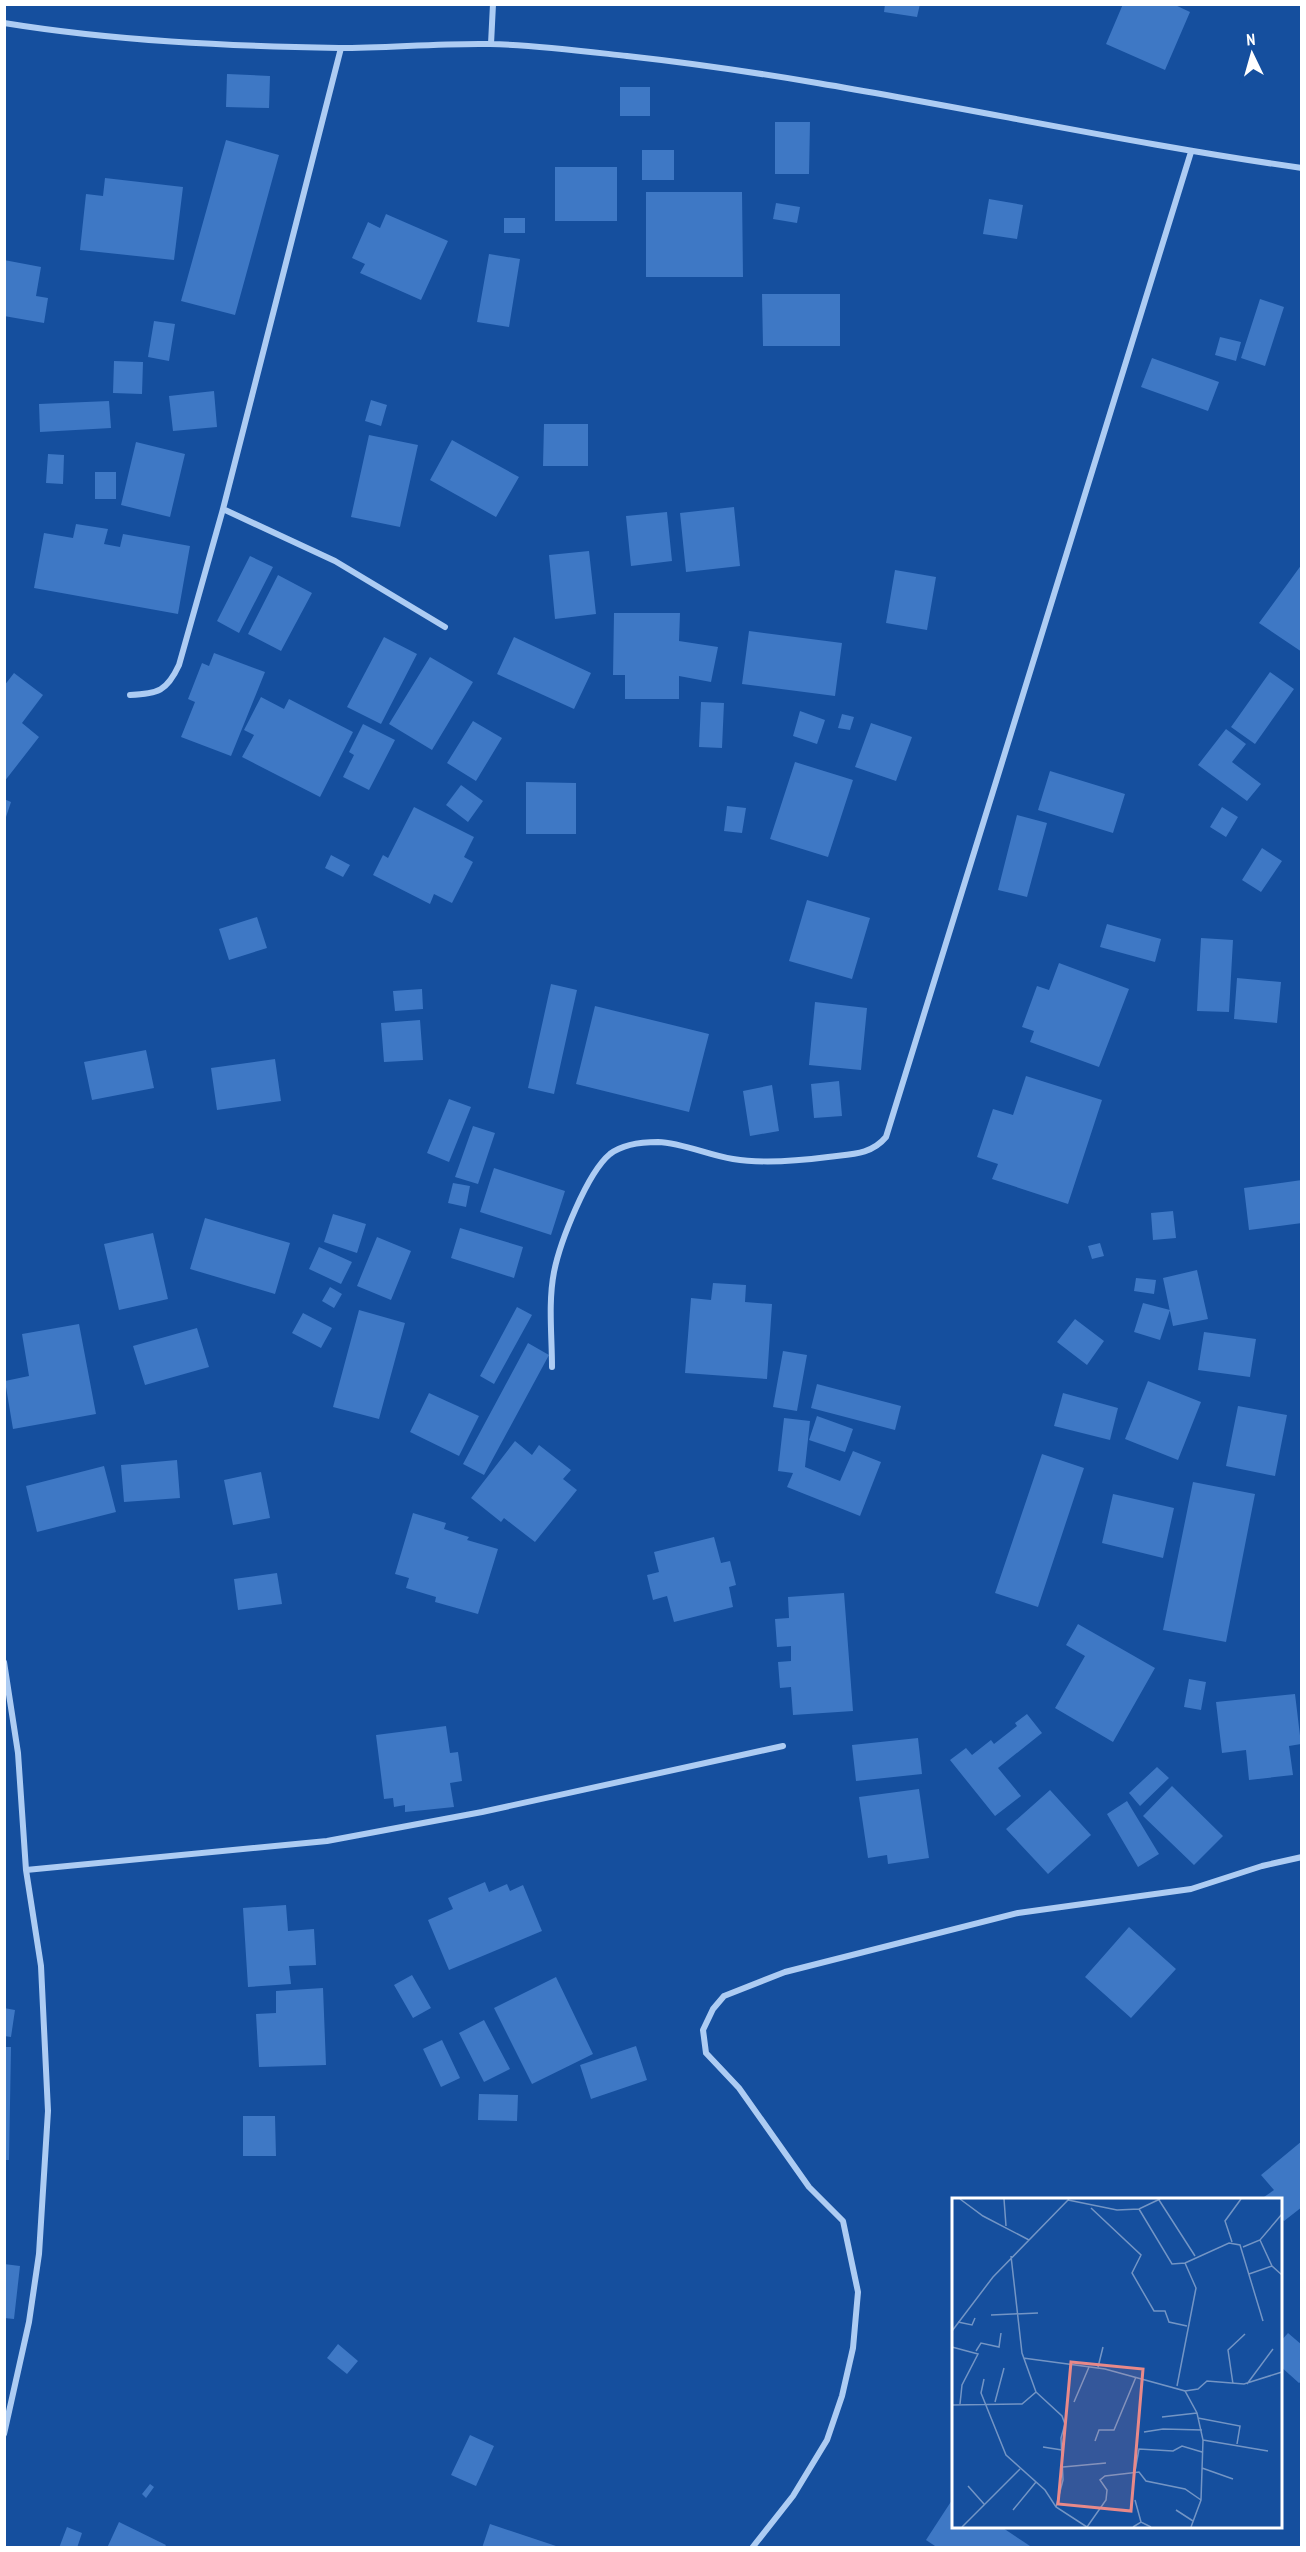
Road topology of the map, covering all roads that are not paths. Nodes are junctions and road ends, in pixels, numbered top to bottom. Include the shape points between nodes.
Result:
1 (493, 4) edge
2 (4, 23) edge
3 (491, 44) junction
4 (341, 48) junction
5 (1191, 152) junction
6 (1302, 168) edge
7 (223, 509) junction
8 (445, 627) dead end
9 (130, 695) dead end
10 (552, 1367) dead end
11 (4, 1662) edge
12 (783, 1746) dead end
13 (1302, 1857) edge
14 (26, 1870) junction
15 (4, 2434) edge
16 (752, 2547) edge

1 - 3 street
2 - 4 street via 129,39
3 - 4 street
3 - 5 street via 627,56 761,74
4 - 7 street
5 - 6 street
5 - 10 street via 886,1137 869,1152 805,1160 734,1159 661,1142 629,1145 611,1154 598,1167 582,1197 554,1273
7 - 8 street via 335,561
7 - 9 street via 180,665 169,685 150,694
11 - 14 street via 18,1753
12 - 14 street via 482,1812 327,1841
13 - 16 street via 1191,1889 1018,1913 785,1972 724,1996 713,2009 703,2030 706,2053 739,2088 809,2187 843,2221 858,2292 853,2348 827,2440 793,2496
14 - 15 street via 41,1966 48,2111 39,2254 29,2322

